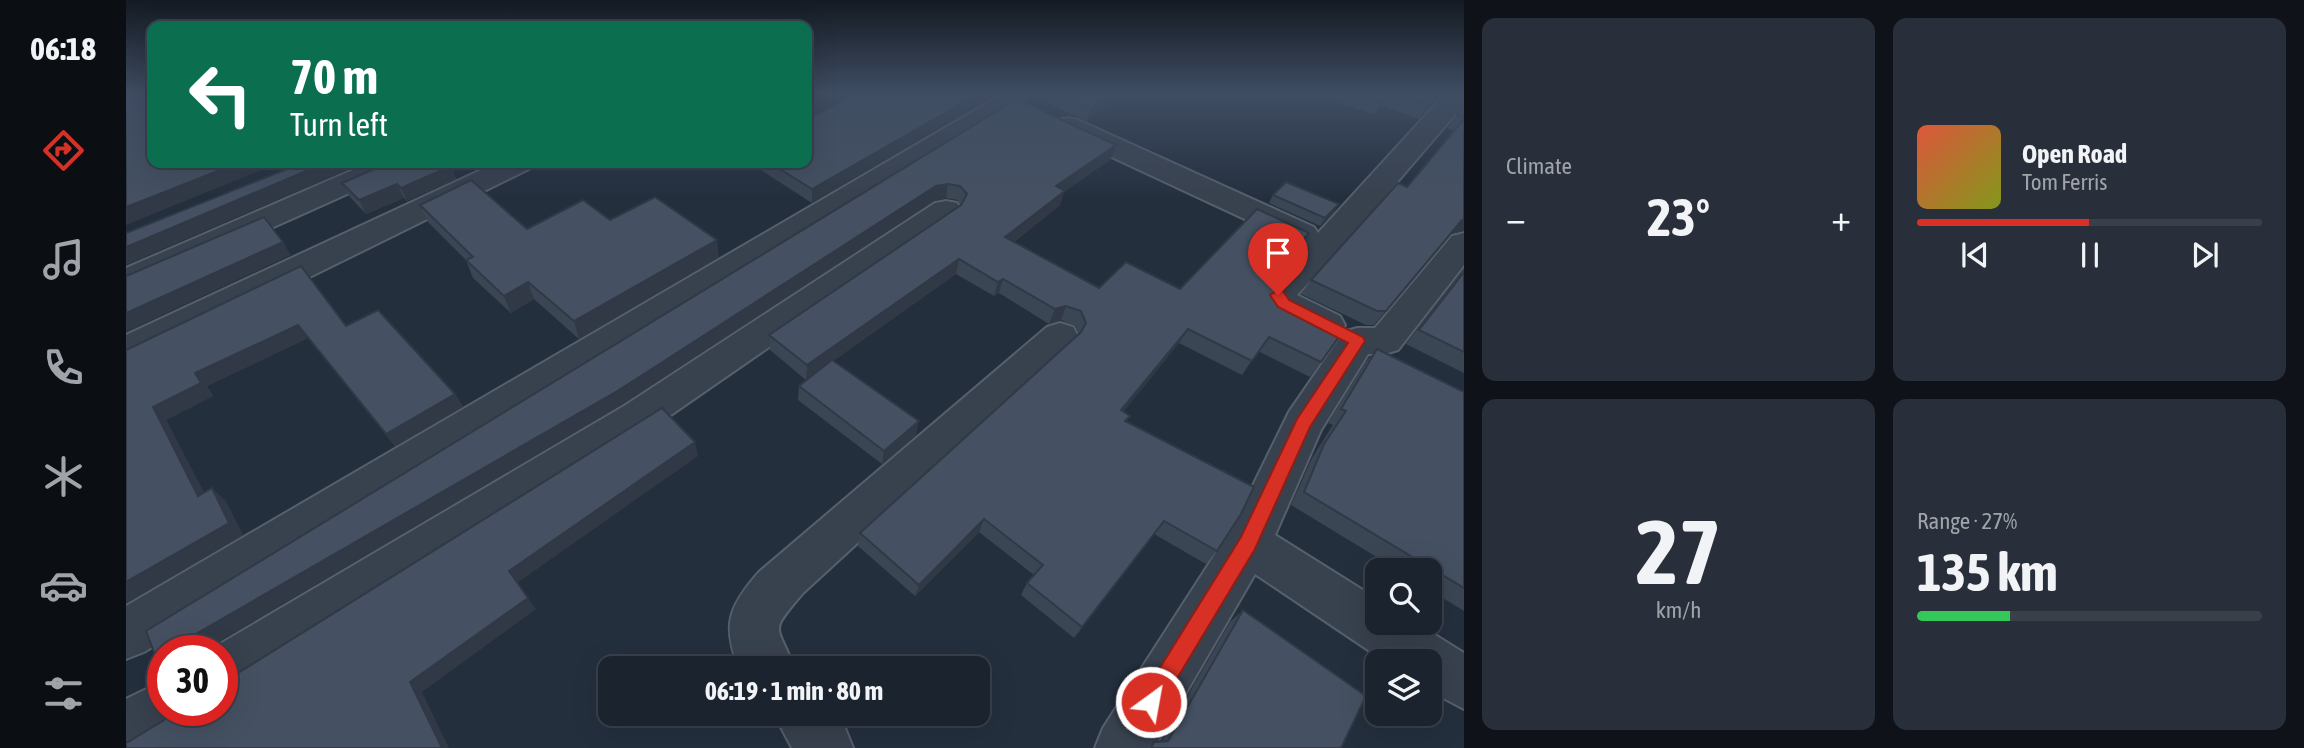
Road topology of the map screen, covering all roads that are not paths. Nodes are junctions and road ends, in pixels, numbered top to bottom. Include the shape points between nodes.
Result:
1 (954, 129) edge
2 (1075, 129) edge
3 (1428, 129) edge
4 (382, 168) edge
5 (509, 168) edge
6 (946, 210) dead end
7 (1326, 244) junction
8 (1460, 255) edge
9 (126, 281) edge
10 (1060, 336) dead end
11 (1357, 341) junction
12 (126, 351) edge
13 (1405, 364) edge
14 (1248, 543) junction
15 (126, 634) edge
16 (759, 656) edge
17 (238, 661) edge
18 (1464, 683) edge
19 (147, 718) edge
20 (809, 726) edge
21 (126, 730) edge
22 (825, 748) edge
23 (1123, 748) edge

1 - 15 street
2 - 7 street
3 - 7 street
4 - 9 street
5 - 12 street
6 - 17 street via 638,417
7 - 11 street via 1278,295 1284,303
8 - 11 street via 1385,341
10 - 16 street via 786,577 758,608 752,638
11 - 13 street
11 - 14 street via 1303,424
14 - 18 street
14 - 23 street
19 - 21 street
20 - 22 street

